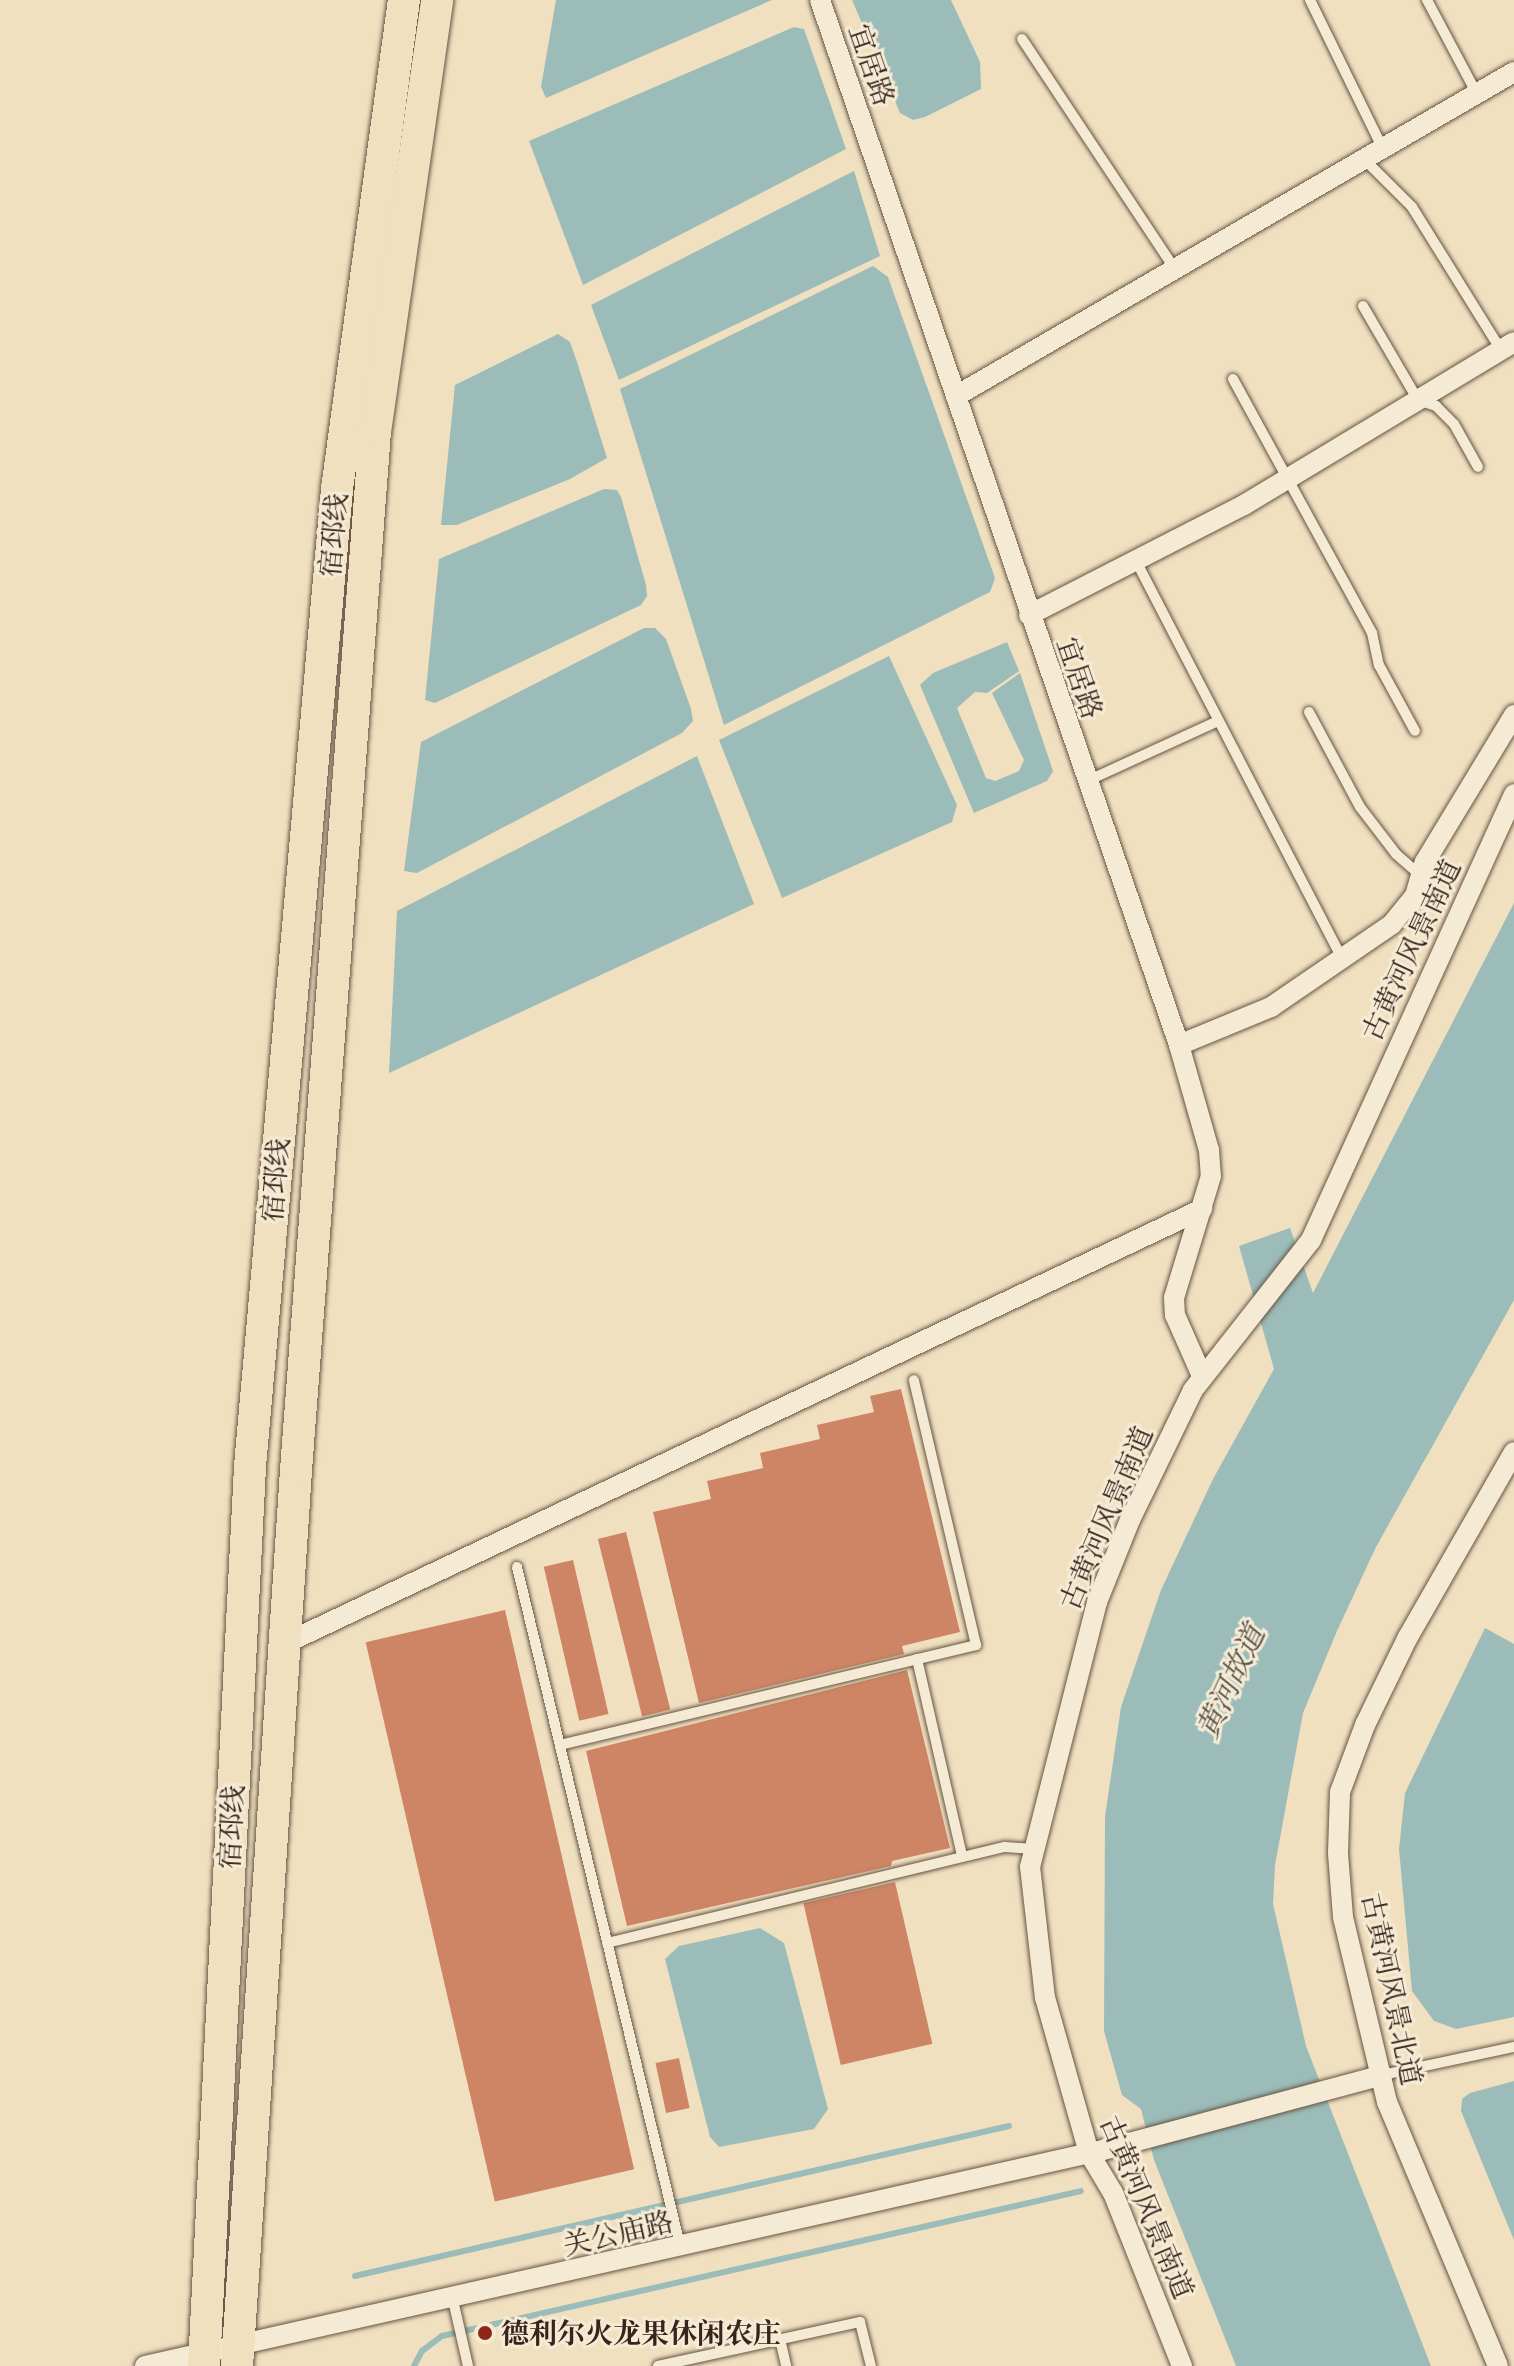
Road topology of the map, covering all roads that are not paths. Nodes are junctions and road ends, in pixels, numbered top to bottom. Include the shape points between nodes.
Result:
1 (404, 0) edge
2 (437, 0) edge
3 (820, 0) edge
4 (1310, 0) edge
5 (1427, 0) edge
6 (1022, 39) dead end
7 (1514, 72) edge
8 (1477, 94) junction
9 (1383, 149) junction
10 (1364, 159) junction
11 (1175, 269) junction
12 (1363, 306) dead end
13 (1508, 346) edge
14 (1233, 379) dead end
15 (956, 396) junction
16 (1418, 400) junction
17 (1478, 467) dead end
18 (1288, 479) junction
19 (1135, 559) junction
20 (1029, 615) junction
21 (1309, 712) dead end
22 (1514, 715) edge
23 (1216, 722) junction
24 (1415, 731) dead end
25 (1085, 782) junction
26 (1514, 794) edge
27 (1421, 876) junction
28 (1342, 959) junction
29 (1179, 1045) junction
30 (1202, 1209) junction
31 (1202, 1376) junction
32 (914, 1380) dead end
33 (1514, 1452) edge
34 (517, 1567) dead end
35 (284, 1644) junction
36 (917, 1659) junction
37 (560, 1745) junction
38 (1034, 1849) junction
39 (962, 1856) junction
40 (607, 1943) junction
41 (1514, 2047) edge
42 (1382, 2075) junction
43 (1096, 2152) junction
44 (681, 2248) junction
45 (453, 2300) junction
46 (780, 2339) junction
47 (237, 2356) edge
48 (204, 2359) edge
49 (145, 2366) edge
50 (468, 2366) edge
51 (658, 2366) edge
52 (786, 2366) edge
53 (871, 2366) edge
54 (1182, 2366) edge
55 (1498, 2366) edge

1 - 48 main road, 宿邳线 via 337,489 250,1466
2 - 35 main road, 宿邳线 via 375,432
3 - 15 street, 宜居路
4 - 9 lane
5 - 8 lane
6 - 11 lane
7 - 8 street
8 - 9 street
9 - 10 street
10 - 11 street
10 - 13 lane via 1412,207
11 - 15 street
12 - 16 lane
13 - 16 street
14 - 18 lane
15 - 20 street, 宜居路
16 - 17 lane via 1436,406 1454,424
16 - 18 street
18 - 19 street
18 - 24 lane via 1372,633 1379,665
19 - 20 street
19 - 23 lane
20 - 25 street, 宜居路
21 - 27 lane via 1360,807 1396,854
22 - 27 street
23 - 25 lane
23 - 28 lane
25 - 29 street, 宜居路
26 - 31 street, 古黄河风景南道 via 1311,1240
27 - 28 street via 1415,896 1392,924
28 - 29 street via 1271,1007
29 - 30 street, 宜居路 via 1209,1150 1211,1176
30 - 31 street, 宜居路 via 1174,1298 1175,1315
30 - 35 street
31 - 38 street, 古黄河风景南道 via 1130,1520 1097,1602
32 - 36 lane via 976,1645
33 - 42 street, 古黄河风景北道 via 1408,1637 1340,1792 1343,1917
34 - 37 lane
35 - 47 main road, 宿邳线
36 - 37 lane
36 - 39 lane
37 - 40 lane
38 - 39 lane via 1005,1847
38 - 43 street, 古黄河风景南道 via 1030,1867 1045,1998
39 - 40 lane
40 - 44 lane
41 - 42 lane
42 - 43 street, 关公庙路
42 - 55 street, 古黄河风景北道 via 1387,2102
43 - 44 street, 关公庙路
43 - 54 street, 古黄河风景南道
44 - 45 street, 关公庙路
45 - 47 street, 关公庙路
45 - 50 lane
46 - 51 lane
46 - 52 lane
46 - 53 lane via 860,2322
47 - 48 street, 关公庙路
48 - 49 street, 关公庙路

